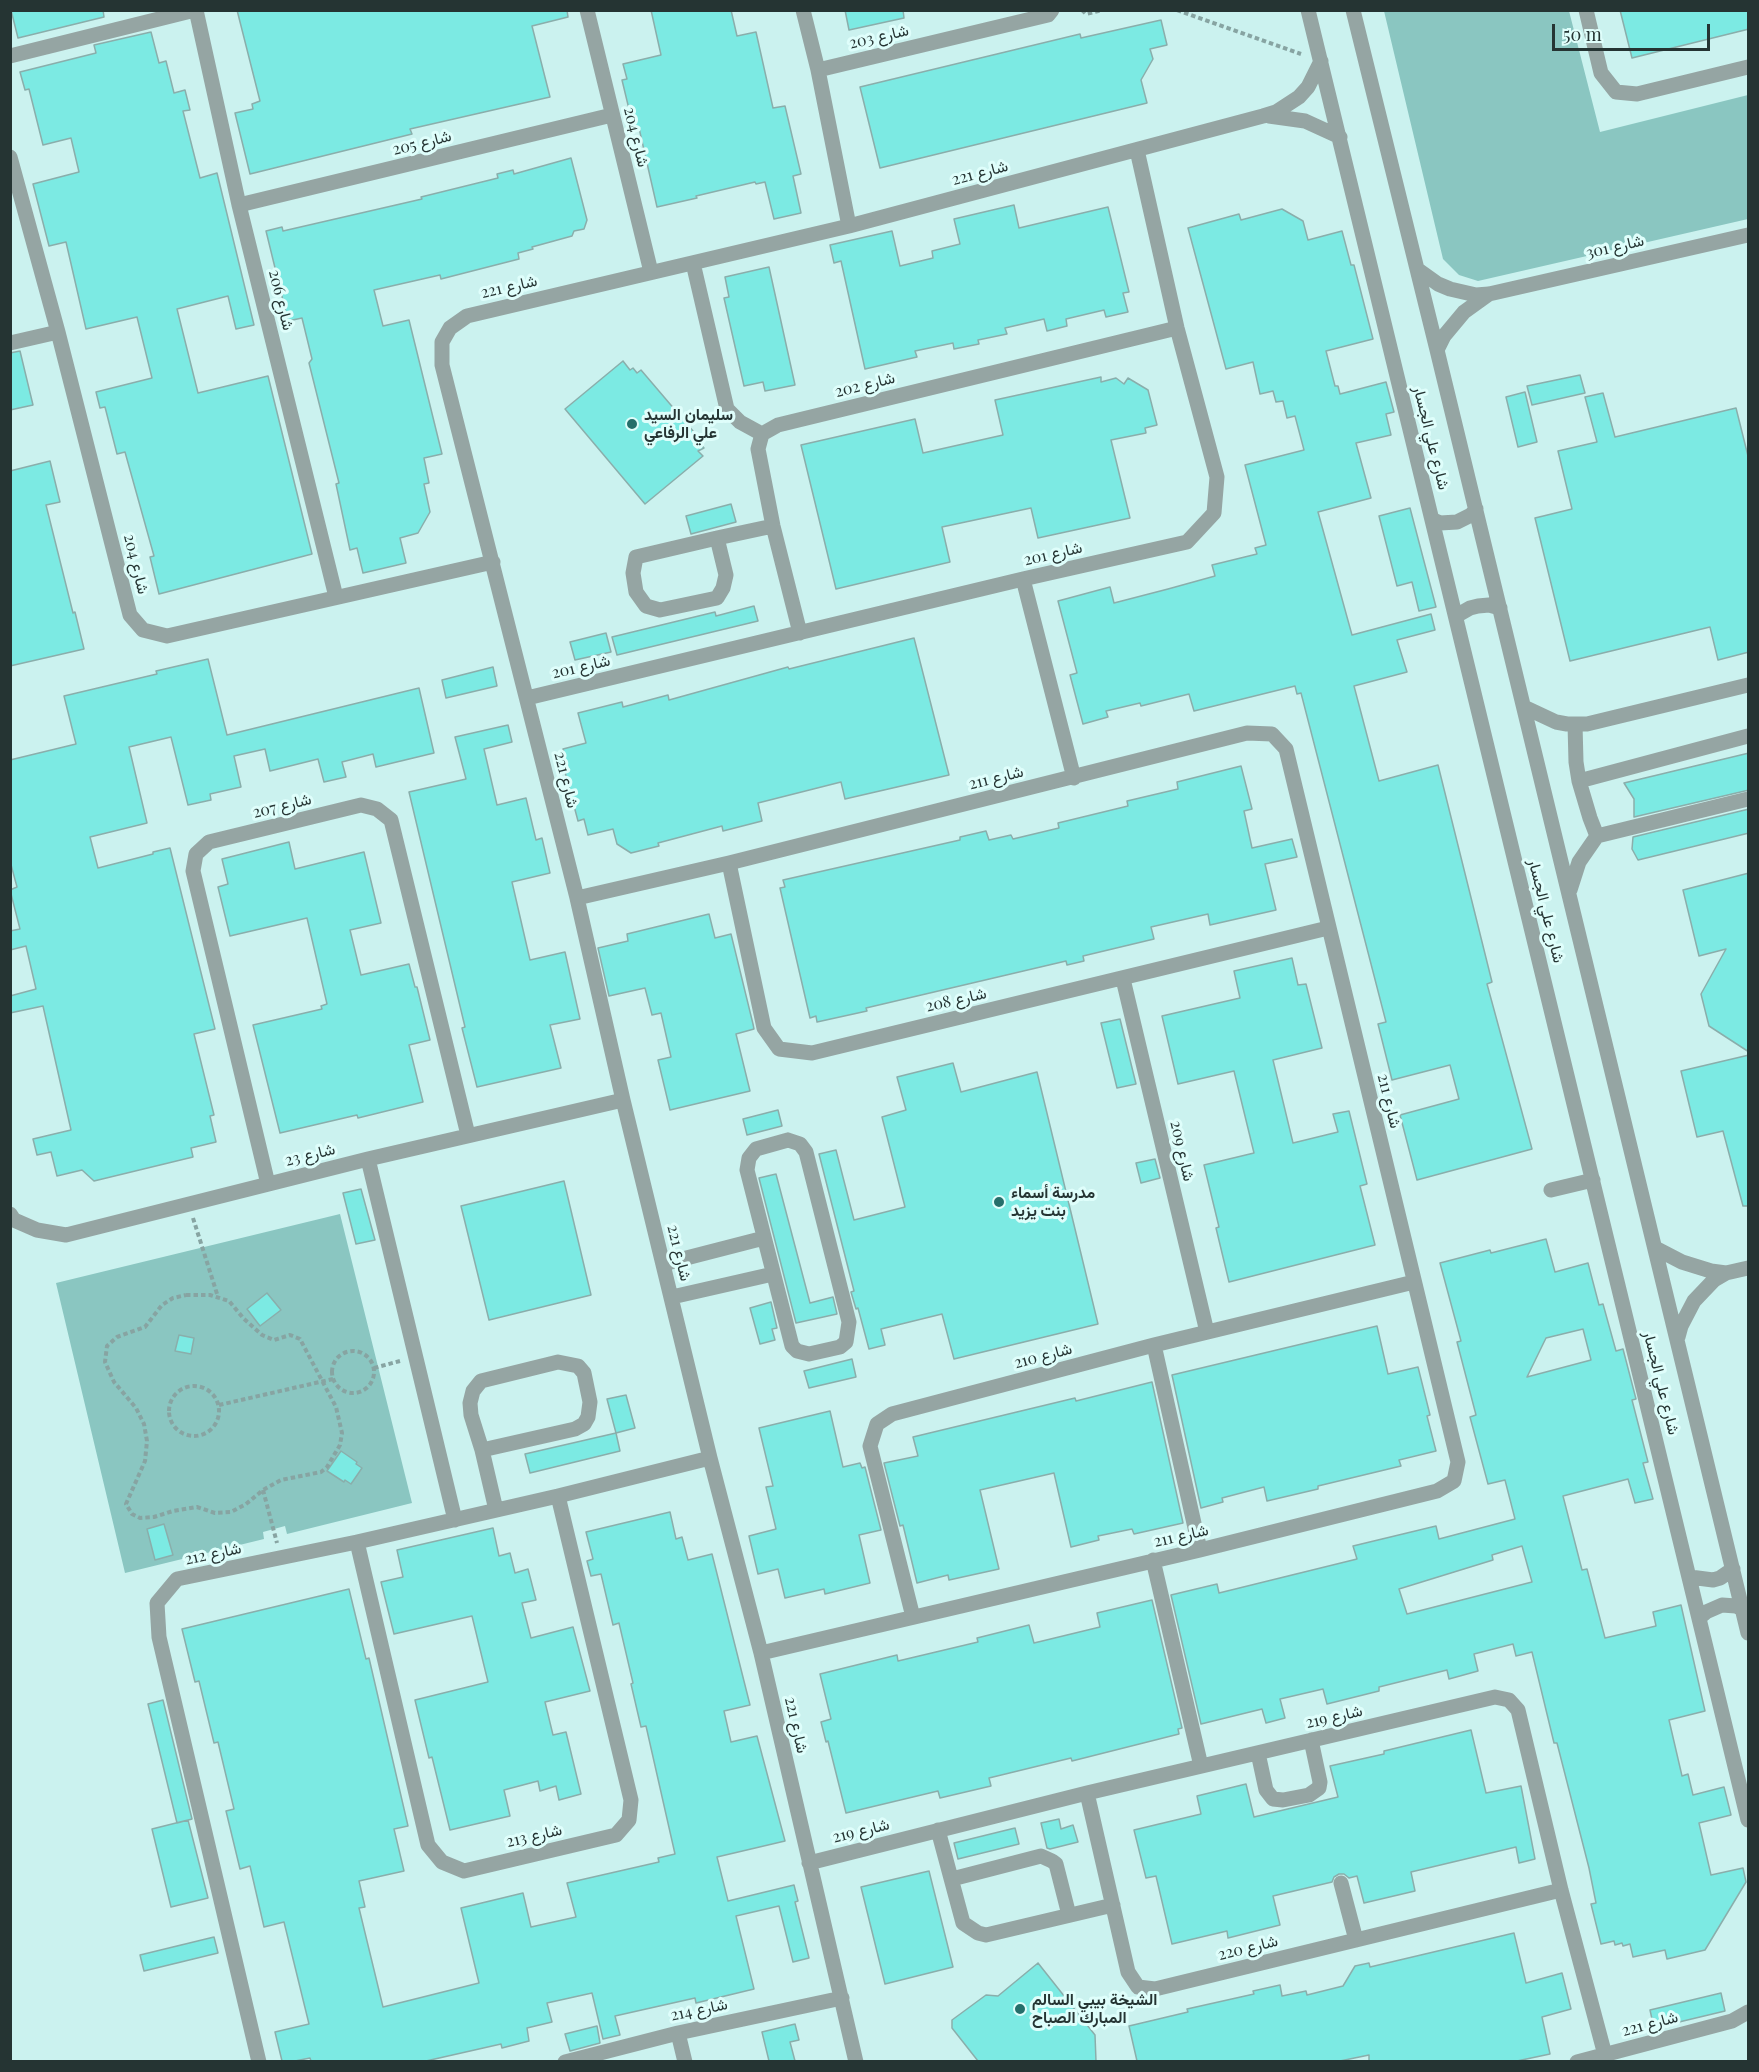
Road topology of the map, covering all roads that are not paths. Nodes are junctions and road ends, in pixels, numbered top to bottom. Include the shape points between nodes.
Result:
1 (195, 10) edge
2 (587, 10) edge
3 (803, 10) edge
4 (1052, 10) edge
5 (1308, 10) edge
6 (1353, 10) edge
7 (1586, 10) edge
8 (10, 56) edge
9 (1321, 61) junction
10 (1749, 67) edge
11 (818, 70) junction
12 (612, 115) junction
13 (1263, 116) junction
14 (1340, 137) junction
15 (1137, 150) junction
16 (10, 157) edge
17 (239, 205) junction
18 (849, 226) junction
19 (1749, 235) edge
20 (693, 263) junction
21 (1417, 269) junction
22 (651, 272) junction
23 (1489, 294) junction
24 (1177, 328) junction
25 (58, 332) junction
26 (10, 343) edge
27 (1437, 350) junction
28 (762, 434) junction
29 (1476, 509) junction
30 (1433, 520) junction
31 (773, 526) junction
32 (717, 538) junction
33 (493, 562) junction
34 (1023, 579) junction
35 (336, 597) junction
36 (1500, 608) junction
37 (1456, 616) junction
38 (800, 633) junction
39 (1749, 685) edge
40 (527, 699) junction
41 (1524, 707) junction
42 (1575, 724) junction
43 (1749, 736) edge
44 (1074, 778) junction
45 (1579, 781) junction
46 (1749, 799) edge
47 (1598, 836) junction
48 (729, 864) junction
49 (1569, 893) junction
50 (577, 898) junction
51 (1328, 928) junction
52 (1123, 979) junction
53 (623, 1100) junction
54 (468, 1135) junction
55 (368, 1159) junction
56 (1593, 1180) junction
57 (268, 1184) junction
58 (1551, 1190) dead end
59 (10, 1214) edge
60 (764, 1239) junction
61 (1655, 1248) junction
62 (663, 1264) junction
63 (1749, 1268) edge
64 (1726, 1273) junction
65 (773, 1274) junction
66 (1414, 1282) junction
67 (672, 1298) junction
68 (1207, 1332) junction
69 (1678, 1340) junction
70 (1154, 1345) junction
71 (482, 1450) junction
72 (710, 1458) junction
73 (558, 1496) junction
74 (496, 1510) junction
75 (455, 1520) junction
76 (357, 1542) junction
77 (1200, 1550) junction
78 (1153, 1560) junction
79 (1733, 1569) junction
80 (1690, 1577) junction
81 (1743, 1609) junction
82 (913, 1617) junction
83 (1700, 1618) junction
84 (1749, 1633) edge
85 (760, 1653) junction
86 (1311, 1740) junction
87 (1257, 1753) junction
88 (1201, 1766) junction
89 (1087, 1793) junction
90 (1749, 1820) edge
91 (939, 1830) junction
92 (809, 1863) junction
93 (951, 1879) junction
94 (1341, 1883) dead end
95 (1561, 1890) junction
96 (1113, 1905) junction
97 (1069, 1915) junction
98 (1356, 1940) junction
99 (842, 1998) junction
100 (1749, 2012) edge
101 (1732, 2021) junction
102 (1749, 2023) edge
103 (678, 2033) junction
104 (1605, 2055) junction
105 (259, 2061) edge
106 (565, 2061) edge
107 (685, 2061) edge
108 (856, 2061) edge
109 (1577, 2061) edge

1 - 8 street
1 - 17 street, شارع 206
2 - 12 street, شارع 204
3 - 11 street
4 - 11 street, شارع 203 via 1048,15
5 - 9 street, شارع علي الجسار
6 - 21 street, شارع علي الجسار
7 - 10 street via 1600,73 1616,93 1637,94
9 - 13 street, شارع 221 via 1299,97
9 - 14 street, شارع علي الجسار
11 - 18 street
12 - 17 street, شارع 205
12 - 22 street, شارع 204
13 - 14 street, شارع 221 via 1305,121
13 - 15 street, شارع 221
14 - 30 street, شارع علي الجسار
15 - 18 street, شارع 221
15 - 24 street, شارع 201
16 - 25 street, شارع 204
17 - 35 street, شارع 206
18 - 20 street, شارع 221
19 - 23 street, شارع 301
20 - 22 street, شارع 221
20 - 28 street via 727,409 740,422
21 - 23 street, شارع 301 via 1450,289
21 - 27 street, شارع علي الجسار
22 - 33 street, شارع 221 via 467,316 450,328 442,342 442,365
23 - 27 street, شارع 301 via 1464,312
24 - 28 street, شارع 202 via 778,425
24 - 34 street, شارع 201 via 1217,477 1214,513 1187,542
25 - 26 street
25 - 35 street, شارع 204 via 130,615 143,630 167,636
27 - 29 street, شارع علي الجسار
28 - 31 street via 758,449
29 - 30 street via 1457,522
29 - 36 street, شارع علي الجسار
30 - 37 street, شارع علي الجسار
31 - 32 street
31 - 38 street
32 - 32 street via 636,557 636,592 646,606 660,610 717,598 726,575
33 - 35 street, شارع 204
33 - 40 street, شارع 221
34 - 38 street, شارع 201
34 - 44 street
36 - 37 street via 1478,606
36 - 41 street, شارع علي الجسار
37 - 56 street, شارع علي الجسار
38 - 40 street, شارع 201
39 - 42 street
40 - 50 street, شارع 221
41 - 42 street via 1556,722
41 - 49 street, شارع علي الجسار
42 - 45 street
43 - 45 street
44 - 48 street, شارع 211
44 - 51 street, شارع 211 via 1247,733 1272,734 1286,749
45 - 47 street
46 - 47 street
47 - 49 street via 1579,862
48 - 50 street, شارع 211
48 - 52 street, شارع 208 via 764,1028 779,1049 812,1053
49 - 61 street, شارع علي الجسار
50 - 53 street, شارع 221
51 - 52 street, شارع 208
51 - 66 street, شارع 211
52 - 68 street, شارع 209
53 - 54 street, شارع 23
53 - 62 street, شارع 221
54 - 55 street, شارع 23
54 - 57 street, شارع 207 via 391,820 377,809 362,805 209,842 196,854 193,871
55 - 57 street, شارع 23
55 - 75 street
56 - 58 street
56 - 80 street, شارع علي الجسار
57 - 59 street, شارع 23 via 66,1235 37,1230 14,1220
60 - 62 street
60 - 65 street
60 - 65 street via 747,1170 749,1158 756,1149 788,1140 800,1144 806,1152 849,1322 846,1342 809,1354 792,1346
61 - 64 street via 1696,1268
61 - 69 street, شارع علي الجسار
62 - 67 street, شارع 221
63 - 64 street
64 - 69 street via 1694,1301
65 - 67 street
66 - 68 street, شارع 210
66 - 77 street, شارع 211 via 1458,1462 1454,1481 1437,1491
67 - 72 street, شارع 221
68 - 70 street, شارع 210
69 - 79 street, شارع علي الجسار
70 - 77 street
70 - 82 street, شارع 210 via 892,1414 877,1424 870,1446
71 - 71 street via 584,1424 590,1402 584,1373 578,1366 558,1362 481,1381 470,1403
71 - 74 street
72 - 73 street, شارع 212
72 - 85 street, شارع 221
73 - 74 street, شارع 212
73 - 76 street, شارع 213 via 631,1800 629,1820 616,1835 464,1871 442,1862 428,1845
74 - 75 street, شارع 212
75 - 76 street, شارع 212
76 - 105 street, شارع 212 via 177,1579 157,1602 159,1637
77 - 78 street, شارع 211
78 - 82 street, شارع 211
78 - 88 street
79 - 80 street via 1713,1580
79 - 81 street, شارع علي الجسار
80 - 83 street, شارع علي الجسار
81 - 83 street via 1722,1605
81 - 84 street, شارع علي الجسار
82 - 85 street, شارع 211
83 - 90 street, شارع علي الجسار
85 - 92 street, شارع 221
86 - 87 street, شارع 219
86 - 87 street via 1320,1782 1309,1795 1273,1798 1266,1790
86 - 95 street, شارع 219 via 1495,1697 1509,1700 1518,1710
87 - 88 street, شارع 219
88 - 89 street, شارع 219
89 - 91 street, شارع 219
89 - 96 street, شارع 220
91 - 92 street, شارع 219
91 - 93 street
92 - 99 street, شارع 221
93 - 97 street via 963,1923 978,1933 986,1935
93 - 97 street via 1041,1856 1056,1864
94 - 98 street
95 - 98 street, شارع 220
95 - 104 street, شارع 219
96 - 97 street
96 - 98 street, شارع 220 via 1128,1972 1138,1987 1155,1989
99 - 103 street, شارع 214
99 - 108 street, شارع 221
100 - 101 street, شارع 221
101 - 102 street, شارع 221
101 - 104 street, شارع 221
103 - 106 street, شارع 214
103 - 107 street
104 - 109 street, شارع 221

